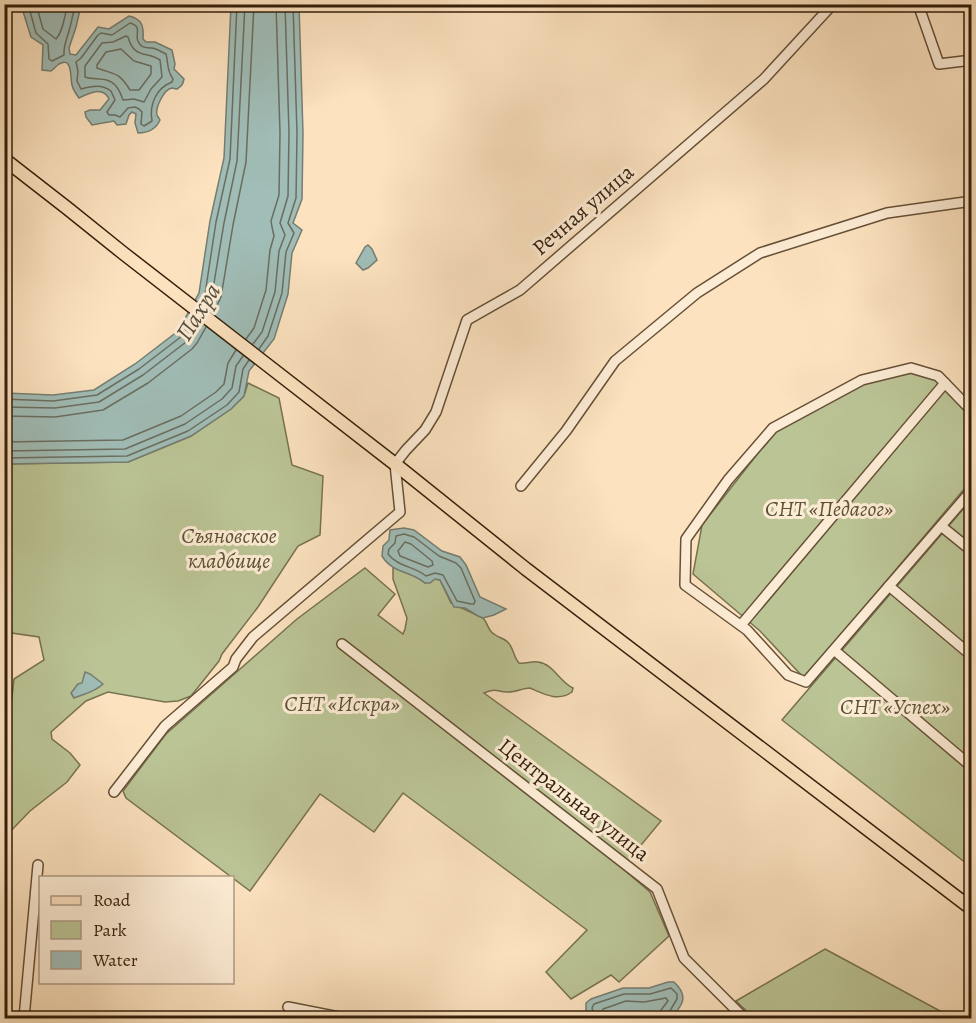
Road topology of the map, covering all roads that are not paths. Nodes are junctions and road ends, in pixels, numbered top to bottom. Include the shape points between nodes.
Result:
1 (833, 4) edge
2 (918, 4) edge
3 (972, 60) edge
4 (4, 159) edge
5 (972, 201) edge
6 (945, 383) junction
7 (972, 411) edge
8 (395, 464) junction
9 (521, 486) dead end
10 (972, 490) edge
11 (940, 526) junction
12 (972, 551) edge
13 (889, 586) junction
14 (741, 625) junction
15 (342, 644) dead end
16 (834, 650) junction
17 (972, 656) edge
18 (972, 767) edge
19 (114, 792) dead end
20 (38, 865) dead end
21 (972, 909) edge
22 (288, 1007) dead end
23 (24, 1018) edge
24 (344, 1018) edge
25 (744, 1018) edge

1 - 8 street, Речная улица via 764,79 520,290 467,320 436,412
2 - 3 street via 939,64
4 - 8 main road
5 - 9 street via 887,213 760,254 697,293 615,360 566,431
6 - 7 street
6 - 14 street
6 - 14 street via 939,376 911,368 862,380 772,428 686,539 685,585
8 - 19 street via 400,512 253,638 233,667 165,726
8 - 21 main road via 526,569
10 - 11 street
11 - 12 street
11 - 13 street
13 - 16 street
13 - 17 street
14 - 16 street via 788,675 806,682
15 - 25 street, Центральная улица via 657,889 684,958
16 - 18 street
20 - 23 street
22 - 24 street

